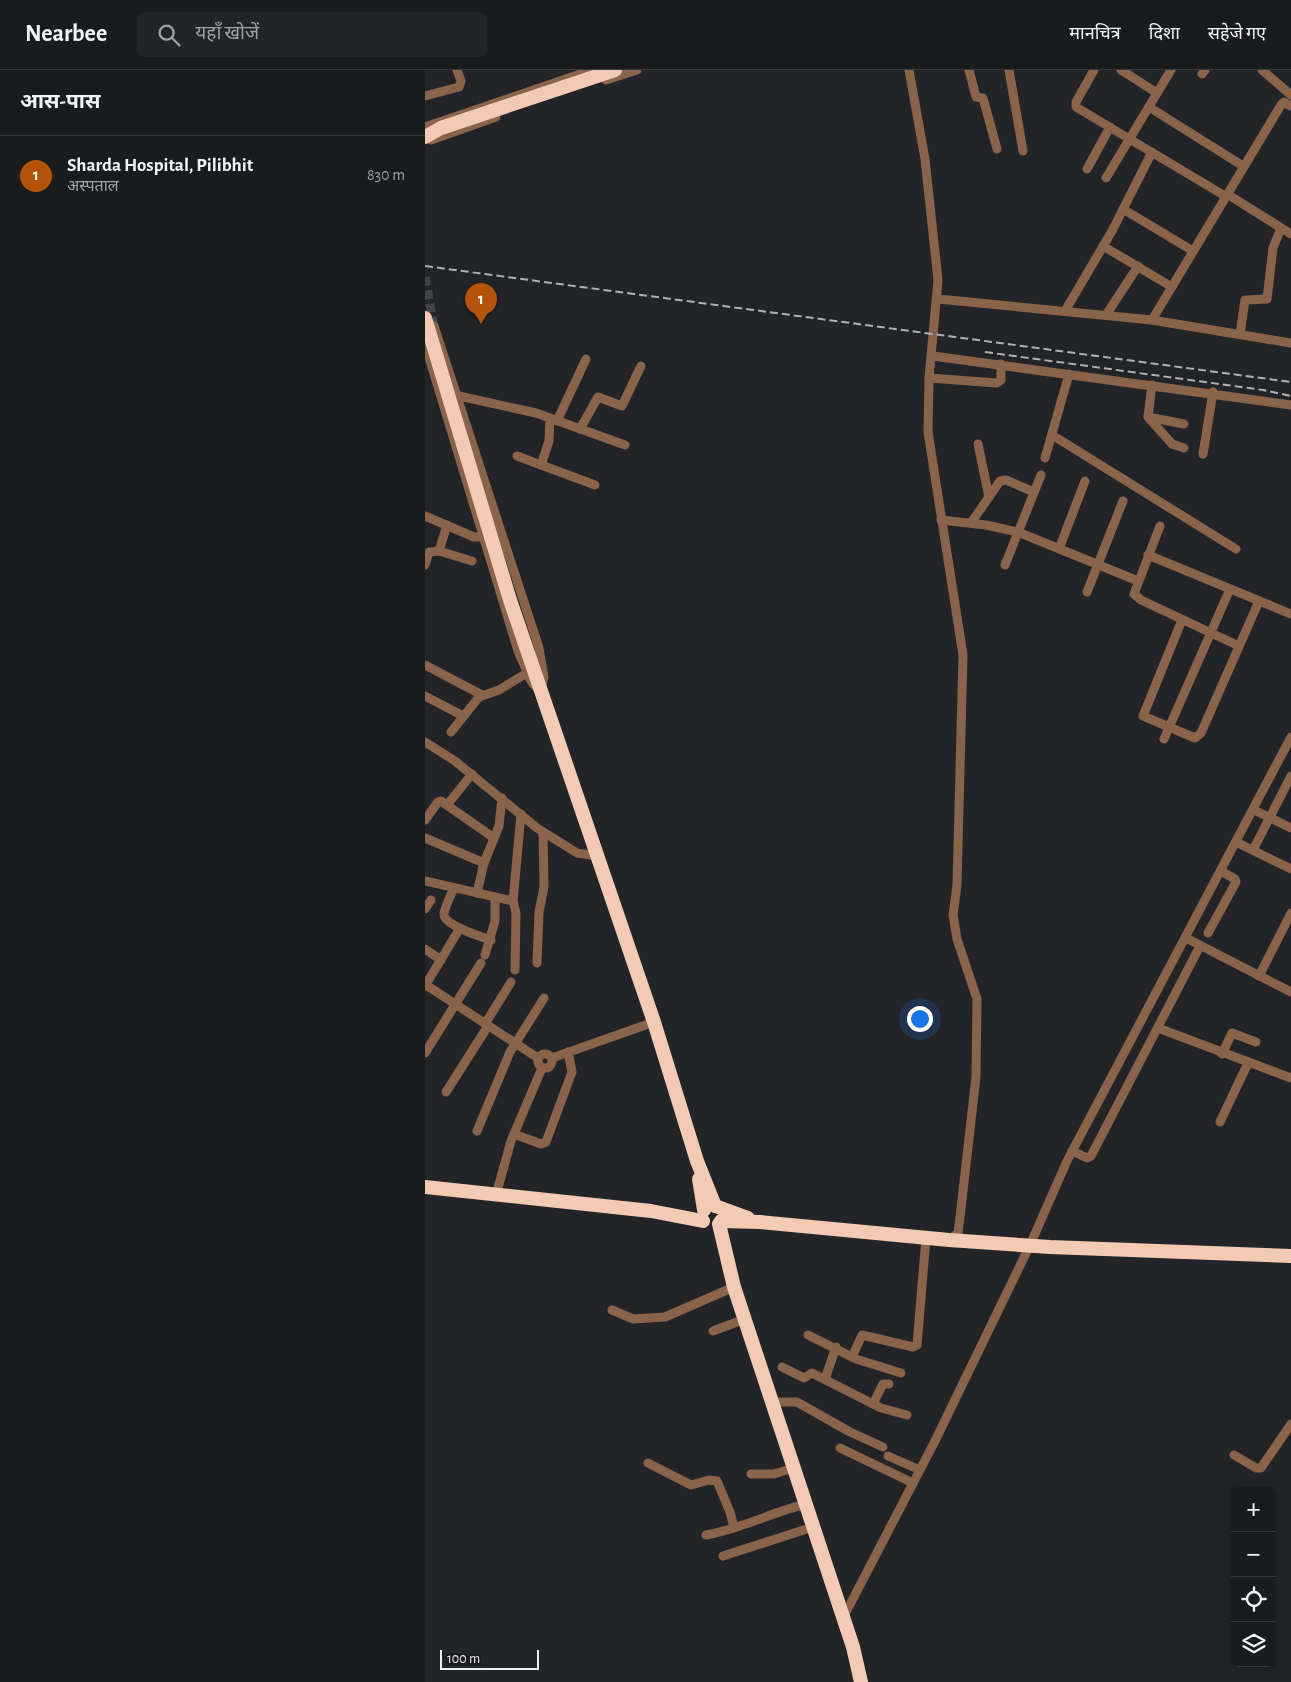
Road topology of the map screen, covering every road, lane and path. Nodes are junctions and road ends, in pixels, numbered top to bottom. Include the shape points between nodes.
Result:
1 (457, 70) edge
2 (592, 70) edge
3 (615, 70) edge
4 (637, 70) edge
5 (909, 70) edge
6 (969, 70) edge
7 (1009, 70) edge
8 (1094, 70) edge
9 (1121, 70) edge
10 (1171, 70) edge
11 (1262, 70) edge
12 (1157, 93) junction
13 (1291, 94) edge
14 (425, 96) edge
15 (1291, 101) edge
16 (1149, 106) junction
17 (1291, 106) edge
18 (425, 127) edge
19 (1110, 127) junction
20 (425, 138) edge
21 (1129, 138) junction
22 (425, 142) edge
23 (997, 149) dead end
24 (1023, 151) dead end
25 (1152, 152) junction
26 (1243, 166) junction
27 (1087, 169) dead end
28 (1106, 178) dead end
29 (1226, 195) junction
30 (1123, 209) junction
31 (1281, 228) junction
32 (1291, 234) edge
33 (1103, 246) junction
34 (1193, 251) junction
35 (1137, 266) junction
36 (1172, 287) junction
37 (938, 299) junction
38 (1065, 312) junction
39 (1107, 315) junction
40 (1152, 320) junction
41 (430, 322) edge
42 (1240, 334) junction
43 (1291, 343) edge
44 (425, 344) edge
45 (933, 356) junction
46 (586, 359) dead end
47 (1001, 364) junction
48 (641, 366) dead end
49 (1069, 374) junction
50 (929, 378) junction
51 (1152, 384) junction
52 (1213, 392) junction
53 (459, 396) junction
54 (1291, 405) edge
55 (1148, 417) junction
56 (553, 420) junction
57 (1184, 424) dead end
58 (581, 429) junction
59 (1052, 435) junction
60 (978, 444) dead end
61 (625, 445) dead end
62 (1184, 448) dead end
63 (1203, 454) dead end
64 (517, 456) dead end
65 (1045, 458) dead end
66 (541, 465) junction
67 (1041, 475) dead end
68 (1085, 481) dead end
69 (595, 485) dead end
70 (1034, 492) junction
71 (989, 497) junction
72 (1123, 501) dead end
73 (425, 516) edge
74 (941, 520) junction
75 (971, 523) junction
76 (447, 525) junction
77 (1159, 526) dead end
78 (1018, 532) junction
79 (482, 537) junction
80 (1059, 549) junction
81 (1236, 549) dead end
82 (440, 551) junction
83 (1148, 555) junction
84 (472, 561) dead end
85 (1005, 564) dead end
86 (425, 565) edge
87 (1099, 566) junction
88 (1138, 581) junction
89 (1231, 589) junction
90 (1087, 592) dead end
91 (1259, 601) junction
92 (1291, 614) edge
93 (1182, 620) junction
94 (1210, 633) junction
95 (1239, 646) junction
96 (425, 665) edge
97 (527, 673) junction
98 (540, 691) junction
99 (481, 695) junction
100 (425, 696) edge
101 (463, 716) junction
102 (1169, 727) junction
103 (451, 732) dead end
104 (1291, 737) edge
105 (1164, 739) dead end
106 (426, 746) edge
107 (472, 774) junction
108 (1291, 776) edge
109 (502, 798) junction
110 (447, 805) junction
111 (1254, 810) junction
112 (521, 814) junction
113 (1270, 818) junction
114 (425, 820) edge
115 (1291, 828) edge
116 (543, 832) junction
117 (425, 838) edge
118 (494, 838) junction
119 (1237, 842) junction
120 (1253, 850) junction
121 (597, 856) junction
122 (484, 863) junction
123 (1291, 869) edge
124 (1221, 871) junction
125 (425, 881) edge
126 (454, 888) junction
127 (477, 892) junction
128 (495, 897) junction
129 (431, 900) dead end
130 (513, 901) junction
131 (425, 909) edge
132 (1291, 913) edge
133 (459, 928) junction
134 (1208, 933) dead end
135 (1186, 938) junction
136 (491, 940) junction
137 (1200, 946) junction
138 (425, 949) edge
139 (441, 960) junction
140 (537, 963) dead end
141 (515, 970) dead end
142 (1259, 976) junction
143 (511, 982) dead end
144 (425, 985) edge
145 (1291, 992) edge
146 (544, 998) dead end
147 (456, 1004) junction
148 (1143, 1017) junction
149 (654, 1022) junction
150 (486, 1025) junction
151 (1159, 1027) junction
152 (1256, 1042) dead end
153 (516, 1044) junction
154 (569, 1052) junction
155 (425, 1053) edge
156 (1222, 1054) junction
157 (538, 1058) junction
158 (552, 1058) junction
159 (1248, 1063) junction
160 (542, 1068) junction
161 (1291, 1078) edge
162 (446, 1092) dead end
163 (1220, 1122) dead end
164 (477, 1131) dead end
165 (514, 1134) junction
166 (1072, 1151) junction
167 (697, 1161) junction
168 (425, 1188) edge
169 (700, 1189) junction
170 (496, 1195) junction
171 (651, 1211) junction
172 (683, 1211) junction
173 (711, 1216) junction
174 (960, 1217) junction
175 (926, 1238) junction
176 (949, 1240) junction
177 (970, 1242) junction
178 (1030, 1245) junction
179 (1149, 1252) junction
180 (1291, 1256) edge
181 (1291, 1266) edge
182 (734, 1287) junction
183 (612, 1310) dead end
184 (745, 1319) junction
185 (713, 1331) dead end
186 (808, 1334) dead end
187 (836, 1347) junction
188 (852, 1357) junction
189 (782, 1367) dead end
190 (901, 1374) dead end
191 (825, 1379) junction
192 (889, 1384) dead end
193 (773, 1402) junction
194 (873, 1404) junction
195 (907, 1415) dead end
196 (1291, 1424) edge
197 (883, 1447) dead end
198 (840, 1448) dead end
199 (1235, 1455) dead end
200 (889, 1456) dead end
201 (648, 1463) dead end
202 (794, 1468) junction
203 (920, 1470) junction
204 (751, 1474) dead end
205 (913, 1483) junction
206 (806, 1504) junction
207 (813, 1527) junction
208 (734, 1528) junction
209 (706, 1535) dead end
210 (723, 1556) dead end
211 (843, 1618) junction
212 (861, 1682) edge

1 - 14 street via 461,81 459,87
2 - 18 street
3 - 20 highway via 441,128
4 - 22 street
5 - 37 street via 925,159
6 - 23 street via 976,97 983,98
7 - 24 street
8 - 19 street via 1075,105
9 - 12 street
10 - 12 street
11 - 13 street
12 - 16 street
15 - 17 street
16 - 21 street
16 - 26 street
17 - 26 street via 1284,102 1281,105
19 - 21 street
19 - 27 street
21 - 25 street
21 - 28 street
25 - 29 street
25 - 30 street
26 - 29 street
29 - 31 street
29 - 34 street
30 - 33 street
30 - 34 street
31 - 32 street
31 - 42 street via 1273,248 1267,299 1245,300
33 - 35 street
33 - 38 street
34 - 36 street
35 - 36 street
35 - 39 street
36 - 40 street
37 - 38 street
37 - 45 street
38 - 39 street
39 - 40 street
40 - 42 street
41 - 53 street
41 - 98 highway via 483,510
42 - 43 street
44 - 79 street
45 - 47 street
45 - 50 street
46 - 56 street
47 - 49 street
47 - 50 street via 1001,380 997,383
48 - 58 street via 622,406 598,397
49 - 51 street
49 - 59 street
50 - 74 street via 928,432
51 - 52 street
51 - 55 street
52 - 54 street
52 - 63 street
53 - 56 street
53 - 98 street via 539,648 544,676
55 - 57 street
55 - 62 street via 1173,444
56 - 58 street
56 - 66 street
58 - 61 street
59 - 65 street
59 - 81 street
60 - 71 street
64 - 66 street
66 - 69 street
67 - 70 street
68 - 80 street
70 - 71 street via 1002,480
70 - 78 street
71 - 75 street
72 - 87 street
73 - 76 street
74 - 75 street
74 - 174 street via 963,655 957,885 953,915 957,939 977,1000 976,1077
75 - 78 street
76 - 79 street
76 - 82 street
77 - 83 street
78 - 80 street
78 - 85 street
79 - 97 street via 517,651
80 - 87 street
82 - 84 street
82 - 86 street via 429,552
83 - 88 street
83 - 89 street
87 - 88 street
87 - 90 street
88 - 93 street via 1136,597
89 - 91 street
89 - 94 street
91 - 92 street
91 - 95 street
93 - 94 street
93 - 102 street via 1143,713 1146,718
94 - 95 street
94 - 102 street
95 - 102 street via 1201,734 1195,738
96 - 99 street
97 - 98 street
97 - 99 street via 499,690
98 - 121 highway
99 - 101 street
100 - 101 street
101 - 103 street
102 - 105 street
104 - 111 street
106 - 107 street
107 - 109 street
107 - 110 street
108 - 113 street
109 - 112 street
109 - 118 street via 499,826
110 - 114 street via 438,802
110 - 118 street
111 - 113 street
111 - 119 street
112 - 116 street
112 - 130 street
113 - 115 street
113 - 120 street
116 - 121 street via 577,853
116 - 140 street via 544,887 539,912
117 - 122 street
118 - 122 street
119 - 120 street
119 - 124 street
120 - 123 street
121 - 149 highway
122 - 127 street
124 - 134 street via 1236,882
124 - 135 street
125 - 126 street
126 - 127 street
126 - 133 street via 444,916
127 - 128 street
128 - 130 street
128 - 136 street
129 - 131 street
130 - 141 street via 516,913
132 - 142 street
133 - 136 street
133 - 139 street
135 - 137 street
135 - 148 street
136 - 147 street
137 - 142 street
137 - 151 street
138 - 139 street
139 - 144 street
142 - 145 street
143 - 150 street
144 - 147 street
146 - 153 street
147 - 150 street
147 - 155 street
148 - 151 street
148 - 166 street
149 - 154 street
149 - 167 highway
150 - 153 street
150 - 162 street
151 - 156 street
151 - 166 street via 1091,1156 1087,1158
152 - 156 street via 1232,1033
153 - 157 street
153 - 164 street
154 - 158 street
154 - 165 street via 572,1072 546,1142 541,1144
156 - 159 street
157 - 158 street via 546,1054
157 - 160 street
158 - 160 street via 551,1065
159 - 161 street
159 - 163 street
160 - 165 street
165 - 170 street
166 - 178 street
167 - 169 highway
167 - 173 highway
168 - 170 highway
169 - 172 highway via 693,1204
169 - 173 highway
170 - 171 highway
171 - 172 highway
171 - 173 highway
172 - 173 highway
173 - 175 highway
173 - 182 highway
174 - 176 street via 958,1234
174 - 177 street
175 - 176 highway
175 - 188 street via 917,1345 913,1347 862,1335
176 - 177 highway
177 - 178 highway
178 - 179 highway
178 - 203 street
179 - 180 highway
179 - 181 highway via 1162,1257
182 - 183 street via 665,1317 637,1319
182 - 184 highway
184 - 185 street
184 - 193 highway
186 - 187 street
187 - 188 street
187 - 191 street
188 - 190 street
189 - 191 street via 804,1378 811,1373
191 - 194 street
192 - 194 street via 883,1384
193 - 197 street via 797,1402
193 - 202 highway
194 - 195 street
196 - 199 street via 1261,1468
198 - 205 street
200 - 203 street
201 - 208 street via 691,1485 717,1481
202 - 204 street via 774,1474
202 - 206 highway
203 - 205 street
205 - 211 street
206 - 207 highway
206 - 208 street
207 - 210 street
207 - 211 highway
208 - 209 street
211 - 212 highway

